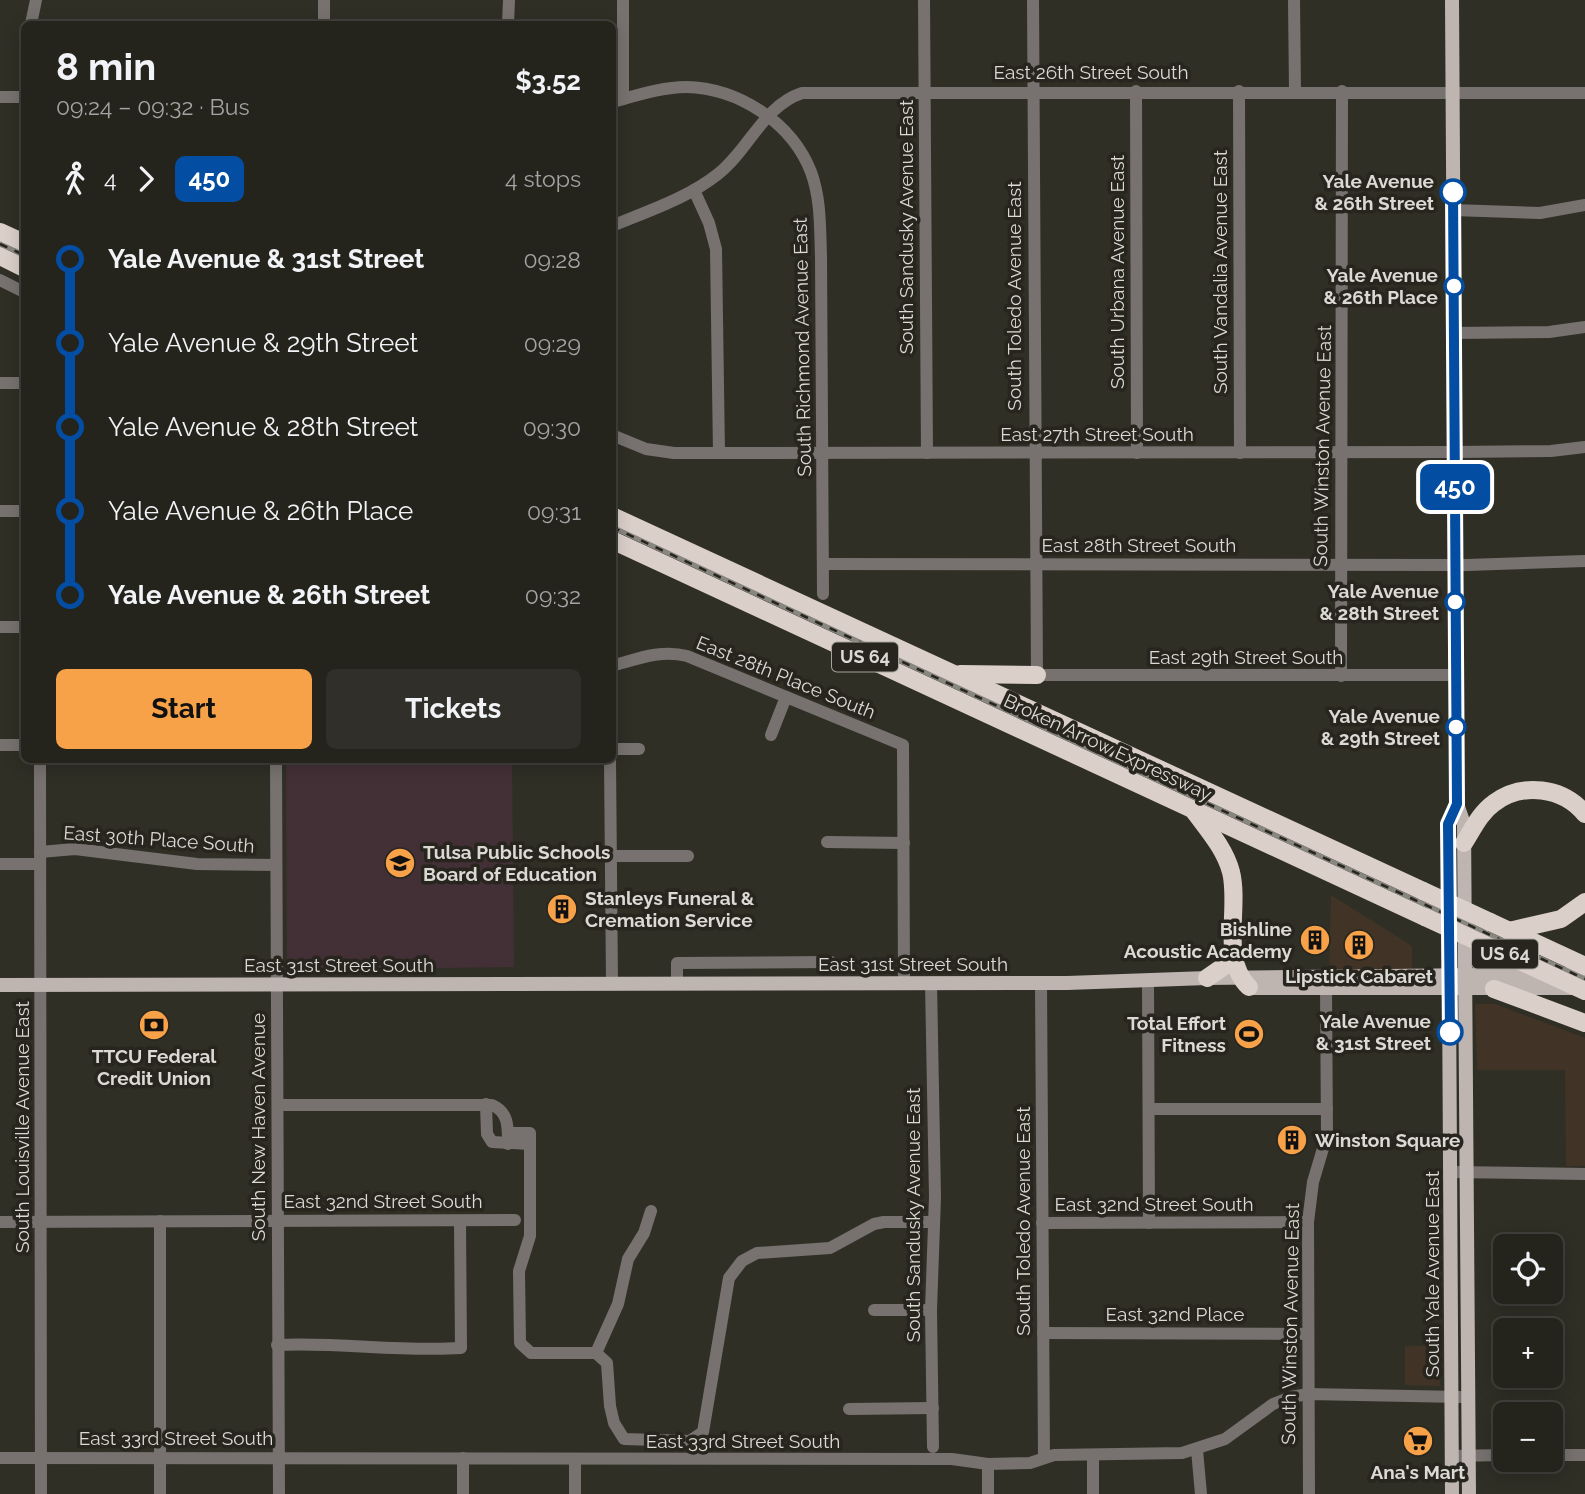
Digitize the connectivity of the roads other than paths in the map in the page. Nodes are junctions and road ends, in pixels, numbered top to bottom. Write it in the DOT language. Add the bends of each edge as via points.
graph roads {
  1 [pos="36,0"];
  2 [pos="324,0"];
  3 [pos="509,0"];
  4 [pos="623,0"];
  5 [pos="924,0"];
  6 [pos="1032,0"];
  7 [pos="1294,0"];
  8 [pos="1452,0"];
  9 [pos="32,21"];
  10 [pos="324,21"];
  11 [pos="508,21"];
  12 [pos="1136,91"];
  13 [pos="1239,91"];
  14 [pos="1295,91"];
  15 [pos="1342,91"];
  16 [pos="925,92"];
  17 [pos="1033,92"];
  18 [pos="1453,93"];
  19 [pos="1585,93"];
  20 [pos="0,97"];
  21 [pos="21,97"];
  22 [pos="618,100"];
  23 [pos="768,116"];
  24 [pos="694,190"];
  25 [pos="1585,205"];
  26 [pos="1453,210"];
  27 [pos="616,224"];
  28 [pos="0,232"];
  29 [pos="21,242"];
  30 [pos="0,256"];
  31 [pos="21,266"];
  32 [pos="0,280"];
  33 [pos="21,290"];
  34 [pos="1585,327"];
  35 [pos="1454,333"];
  36 [pos="0,383"];
  37 [pos="21,383"];
  38 [pos="616,437"];
  39 [pos="1585,447"];
  40 [pos="1342,452"];
  41 [pos="1455,452"];
  42 [pos="719,453"];
  43 [pos="822,453"];
  44 [pos="927,453"];
  45 [pos="1035,453"];
  46 [pos="1137,453"];
  47 [pos="1240,453"];
  48 [pos="0,511"];
  49 [pos="21,511"];
  50 [pos="616,517"];
  51 [pos="616,541"];
  52 [pos="1585,561"];
  53 [pos="823,564"];
  54 [pos="1037,564"];
  55 [pos="1340,564"];
  56 [pos="1455,564"];
  57 [pos="823,594"];
  58 [pos="0,627"];
  59 [pos="21,627"];
  60 [pos="616,665"];
  61 [pos="956,674"];
  62 [pos="1037,675"];
  63 [pos="1456,675"];
  64 [pos="1341,676"];
  65 [pos="786,697"];
  66 [pos="771,736"];
  67 [pos="0,745"];
  68 [pos="21,745"];
  69 [pos="616,749"];
  70 [pos="639,749"];
  71 [pos="40,763"];
  72 [pos="276,763"];
  73 [pos="610,763"];
  74 [pos="1457,804"];
  75 [pos="1194,810"];
  76 [pos="1585,814"];
  77 [pos="827,842"];
  78 [pos="904,843"];
  79 [pos="1464,843"];
  80 [pos="611,856"];
  81 [pos="688,856"];
  82 [pos="40,858"];
  83 [pos="0,864"];
  84 [pos="276,865"];
  85 [pos="1585,902"];
  86 [pos="1509,931"];
  87 [pos="1234,952"];
  88 [pos="831,962"];
  89 [pos="1585,966"];
  90 [pos="1585,974"];
  91 [pos="1208,978"];
  92 [pos="1457,982"];
  93 [pos="904,983"];
  94 [pos="931,983"];
  95 [pos="1148,983"];
  96 [pos="1244,983"];
  97 [pos="277,984"];
  98 [pos="612,984"];
  99 [pos="677,984"];
  100 [pos="1041,984"];
  101 [pos="0,985"];
  102 [pos="41,985"];
  103 [pos="1326,988"];
  104 [pos="1494,989"];
  105 [pos="1585,989"];
  106 [pos="1585,1023"];
  107 [pos="486,1104"];
  108 [pos="278,1105"];
  109 [pos="1327,1109"];
  110 [pos="1150,1110"];
  111 [pos="508,1139"];
  112 [pos="1458,1174"];
  113 [pos="1585,1174"];
  114 [pos="651,1211"];
  115 [pos="278,1220"];
  116 [pos="515,1220"];
  117 [pos="160,1221"];
  118 [pos="460,1221"];
  119 [pos="0,1222"];
  120 [pos="42,1222"];
  121 [pos="934,1222"];
  122 [pos="1308,1222"];
  123 [pos="1042,1223"];
  124 [pos="1149,1223"];
  125 [pos="874,1310"];
  126 [pos="931,1310"];
  127 [pos="1043,1333"];
  128 [pos="1307,1334"];
  129 [pos="277,1345"];
  130 [pos="596,1353"];
  131 [pos="1308,1394"];
  132 [pos="1451,1397"];
  133 [pos="1469,1397"];
  134 [pos="933,1408"];
  135 [pos="849,1409"];
  136 [pos="933,1447"];
  137 [pos="1197,1450"];
  138 [pos="1093,1455"];
  139 [pos="1493,1455"];
  140 [pos="1563,1455"];
  141 [pos="1585,1455"];
  142 [pos="1451,1456"];
  143 [pos="1469,1456"];
  144 [pos="160,1457"];
  145 [pos="279,1457"];
  146 [pos="0,1458"];
  147 [pos="41,1458"];
  148 [pos="463,1458"];
  149 [pos="1044,1458"];
  150 [pos="575,1461"];
  151 [pos="988,1464"];
  152 [pos="41,1494"];
  153 [pos="160,1494"];
  154 [pos="279,1494"];
  155 [pos="463,1494"];
  156 [pos="575,1494"];
  157 [pos="988,1494"];
  158 [pos="1093,1494"];
  159 [pos="1201,1494"];
  160 [pos="1309,1494"];
  161 [pos="1452,1494"];
  162 [pos="1469,1494"];
  1 -- 9 [label="street"];
  2 -- 10 [label="street"];
  3 -- 11 [label="street"];
  4 -- 22 [label="street"];
  5 -- 16 [label="street, South Sandusky Avenue East"];
  6 -- 17 [label="street, South Toledo Avenue East"];
  7 -- 14 [label="street"];
  8 -- 18 [label="main road, South Yale Avenue East"];
  12 -- 13 [label="street, East 26th Street South"];
  12 -- 17 [label="street, East 26th Street South"];
  12 -- 46 [label="street, South Urbana Avenue East"];
  13 -- 14 [label="street, East 26th Street South"];
  13 -- 47 [label="street, South Vandalia Avenue East"];
  14 -- 15 [label="street, East 26th Street South"];
  15 -- 18 [label="street, East 26th Street South"];
  15 -- 40 [label="street, South Winston Avenue East"];
  16 -- 17 [label="street, East 26th Street South"];
  16 -- 23 [label="street, East 26th Street South" via="802,93 777,105"];
  16 -- 44 [label="street, South Sandusky Avenue East"];
  17 -- 45 [label="street, South Toledo Avenue East"];
  18 -- 19 [label="street, East 26th Street South"];
  18 -- 26 [label="main road, South Yale Avenue East"];
  20 -- 21 [label="street"];
  22 -- 23 [label="street" via="685,87 733,96"];
  23 -- 24 [label="street, East 26th Street South" via="726,168"];
  23 -- 43 [label="street, South Richmond Avenue East" via="801,152 818,200"];
  24 -- 27 [label="street, East 26th Street South"];
  24 -- 42 [label="street" via="716,249"];
  25 -- 26 [label="street" via="1539,213"];
  26 -- 35 [label="main road, South Yale Avenue East"];
  28 -- 29 [label="highway"];
  30 -- 31 [label="highway"];
  32 -- 33 [label="street"];
  34 -- 35 [label="street"];
  35 -- 41 [label="main road, South Yale Avenue East"];
  36 -- 37 [label="street"];
  38 -- 42 [label="street, East 27th Street South" via="646,449"];
  39 -- 41 [label="street, East 27th Street South"];
  40 -- 41 [label="street, East 27th Street South"];
  40 -- 47 [label="street, East 27th Street South"];
  40 -- 55 [label="street, South Winston Avenue East"];
  41 -- 56 [label="main road, South Yale Avenue East"];
  42 -- 43 [label="street, East 27th Street South"];
  43 -- 44 [label="street, East 27th Street South"];
  43 -- 53 [label="street, South Richmond Avenue East"];
  44 -- 45 [label="street, East 27th Street South"];
  45 -- 46 [label="street, East 27th Street South"];
  45 -- 54 [label="street, South Toledo Avenue East"];
  46 -- 47 [label="street, East 27th Street South"];
  48 -- 49 [label="street"];
  50 -- 61 [label="highway, Broken Arrow Expressway / US 64"];
  51 -- 75 [label="highway, Broken Arrow Expressway / US 64"];
  52 -- 56 [label="street, East 28th Street South"];
  53 -- 54 [label="street, East 28th Street South"];
  53 -- 57 [label="street, South Richmond Avenue East"];
  54 -- 55 [label="street, East 28th Street South"];
  54 -- 62 [label="street, South Toledo Avenue East"];
  55 -- 56 [label="street, East 28th Street South"];
  55 -- 64 [label="street, South Winston Avenue East"];
  56 -- 63 [label="main road, South Yale Avenue East"];
  58 -- 59 [label="street"];
  60 -- 65 [label="street, East 28th Place South" via="674,653"];
  61 -- 62 [label="highway"];
  61 -- 86 [label="highway, Broken Arrow Expressway / US 64, bridge"];
  62 -- 64 [label="street, East 29th Street South"];
  63 -- 64 [label="street, East 29th Street South"];
  63 -- 74 [label="main road, South Yale Avenue East"];
  65 -- 66 [label="street"];
  65 -- 78 [label="street, East 28th Place South" via="903,745"];
  67 -- 68 [label="street"];
  69 -- 70 [label="street"];
  71 -- 82 [label="street, South Louisville Avenue East"];
  72 -- 84 [label="street, South New Haven Avenue"];
  73 -- 80 [label="street"];
  74 -- 79 [label="main road, South Yale Avenue East"];
  74 -- 92 [label="main road, South Yale Avenue East" via="1448,824"];
  75 -- 87 [label="highway" via="1224,853 1231,872"];
  75 -- 105 [label="highway, Broken Arrow Expressway / US 64, bridge"];
  76 -- 79 [label="highway" via="1556,793 1516,792 1486,810"];
  77 -- 78 [label="street"];
  78 -- 93 [label="street"];
  79 -- 92 [label="main road, South Yale Avenue East"];
  80 -- 81 [label="street"];
  80 -- 98 [label="street"];
  82 -- 83 [label="street, East 30th Place South"];
  82 -- 84 [label="street, East 30th Place South" via="75,849 197,864"];
  82 -- 102 [label="street, South Louisville Avenue East"];
  84 -- 97 [label="street, South New Haven Avenue"];
  85 -- 86 [label="highway" via="1561,919"];
  86 -- 89 [label="highway, Broken Arrow Expressway / US 64"];
  87 -- 91 [label="highway" via="1228,963"];
  87 -- 96 [label="highway"];
  88 -- 99 [label="street, East 31st Street South" via="677,963"];
  90 -- 92 [label="main road, East 31st Street South"];
  91 -- 95 [label="main road, East 31st Street South"];
  91 -- 96 [label="main road, East 31st Street South"];
  92 -- 96 [label="main road, East 31st Street South"];
  92 -- 103 [label="main road, East 31st Street South"];
  92 -- 104 [label="main road, East 31st Street South"];
  92 -- 112 [label="main road, South Yale Avenue East"];
  93 -- 94 [label="main road, East 31st Street South"];
  93 -- 99 [label="main road, East 31st Street South"];
  94 -- 100 [label="main road, East 31st Street South"];
  94 -- 121 [label="street, South Sandusky Avenue East"];
  95 -- 96 [label="main road, East 31st Street South"];
  95 -- 100 [label="main road, East 31st Street South"];
  95 -- 110 [label="street"];
  96 -- 103 [label="main road, East 31st Street South"];
  97 -- 98 [label="main road, East 31st Street South"];
  97 -- 102 [label="main road, East 31st Street South"];
  97 -- 108 [label="street, South New Haven Avenue"];
  98 -- 99 [label="main road, East 31st Street South"];
  100 -- 123 [label="street, South Toledo Avenue East"];
  101 -- 102 [label="main road, East 31st Street South"];
  102 -- 120 [label="street, South Louisville Avenue East"];
  103 -- 109 [label="street, South Winston Avenue East"];
  104 -- 105 [label="main road, East 31st Street South"];
  104 -- 106 [label="highway"];
  107 -- 108 [label="street"];
  107 -- 111 [label="street" via="502,1111"];
  107 -- 111 [label="street" via="489,1139 497,1144"];
  108 -- 115 [label="street, South New Haven Avenue"];
  109 -- 110 [label="street"];
  109 -- 122 [label="street, South Winston Avenue East" via="1325,1143 1313,1182"];
  110 -- 124 [label="street"];
  111 -- 130 [label="street" via="530,1138 530,1236 519,1271 520,1343 531,1353"];
  112 -- 113 [label="street"];
  112 -- 132 [label="main road, South Yale Avenue East"];
  112 -- 133 [label="main road, South Yale Avenue East"];
  114 -- 130 [label="street" via="628,1259 618,1304"];
  115 -- 117 [label="street, East 32nd Street South"];
  115 -- 118 [label="street, East 32nd Street South"];
  115 -- 129 [label="street, South New Haven Avenue"];
  116 -- 118 [label="street, East 32nd Street South"];
  117 -- 120 [label="street, East 32nd Street South"];
  117 -- 144 [label="street"];
  118 -- 129 [label="street" via="461,1348"];
  119 -- 120 [label="street, East 32nd Street South"];
  120 -- 147 [label="street, South Louisville Avenue East"];
  121 -- 126 [label="street, South Sandusky Avenue East"];
  121 -- 130 [label="street" via="874,1224 831,1248 771,1250 742,1261 729,1278 703,1432 690,1441 624,1439 610,1406 607,1363"];
  122 -- 124 [label="street, East 32nd Street South"];
  122 -- 128 [label="street, South Winston Avenue East"];
  123 -- 124 [label="street, East 32nd Street South"];
  123 -- 127 [label="street, South Toledo Avenue East"];
  125 -- 126 [label="street"];
  126 -- 134 [label="street, South Sandusky Avenue East"];
  127 -- 128 [label="street, East 32nd Place"];
  127 -- 149 [label="street, South Toledo Avenue East"];
  128 -- 131 [label="street, South Winston Avenue East"];
  129 -- 145 [label="street, South New Haven Avenue"];
  131 -- 132 [label="street, East 33rd Street South"];
  131 -- 137 [label="street, East 33rd Street South" via="1273,1404 1241,1430"];
  131 -- 160 [label="street, South Winston Avenue East"];
  132 -- 133 [label="street, East 33rd Street South"];
  132 -- 142 [label="main road, South Yale Avenue East"];
  133 -- 143 [label="main road, South Yale Avenue East"];
  134 -- 135 [label="street"];
  134 -- 136 [label="street, South Sandusky Avenue East"];
  137 -- 138 [label="street, East 33rd Street South" via="1168,1455"];
  137 -- 159 [label="street"];
  138 -- 149 [label="street, East 33rd Street South"];
  138 -- 158 [label="street"];
  139 -- 143 [label="street"];
  140 -- 141 [label="street"];
  142 -- 143 [label="street"];
  142 -- 161 [label="main road, South Yale Avenue East"];
  143 -- 162 [label="main road, South Yale Avenue East"];
  144 -- 145 [label="street, East 33rd Street South"];
  144 -- 147 [label="street, East 33rd Street South"];
  144 -- 153 [label="street"];
  145 -- 148 [label="street, East 33rd Street South"];
  145 -- 154 [label="street, South New Haven Avenue"];
  146 -- 147 [label="street, East 33rd Street South"];
  147 -- 152 [label="street, South Louisville Avenue East"];
  148 -- 150 [label="street, East 33rd Street South"];
  148 -- 155 [label="street"];
  149 -- 151 [label="street, East 33rd Street South"];
  150 -- 151 [label="street, East 33rd Street South" via="952,1459"];
  150 -- 156 [label="street"];
  151 -- 157 [label="street"];
}
